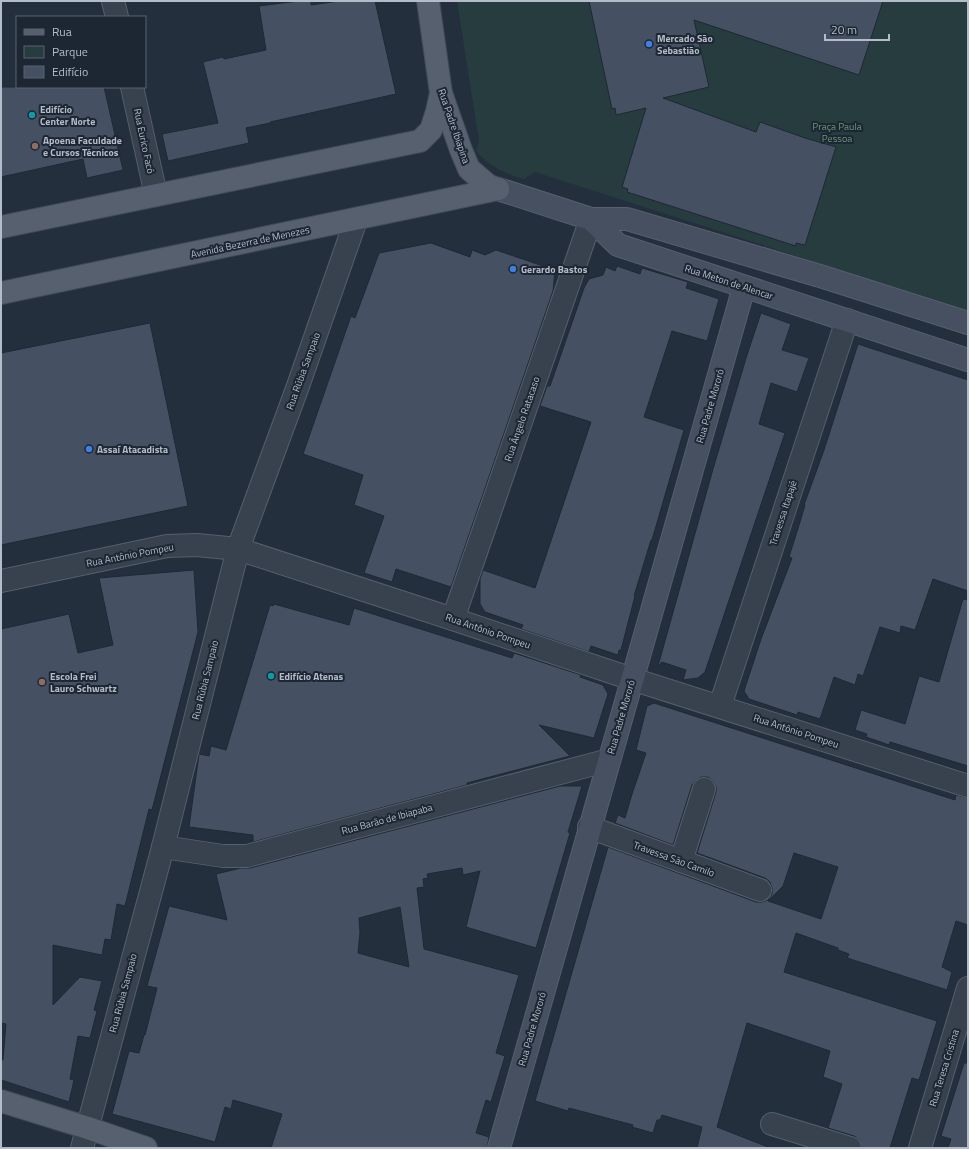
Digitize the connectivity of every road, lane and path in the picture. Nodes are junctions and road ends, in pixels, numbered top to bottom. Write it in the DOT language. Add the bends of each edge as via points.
graph roads {
  1 [pos="113,1"];
  2 [pos="428,1"];
  3 [pos="117,16"];
  4 [pos="132,88"];
  5 [pos="441,93"];
  6 [pos="498,189"];
  7 [pos="156,195"];
  8 [pos="590,219"];
  9 [pos="356,220"];
  10 [pos="1,227"];
  11 [pos="744,287"];
  12 [pos="1,293"];
  13 [pos="847,320"];
  14 [pos="968,323"];
  15 [pos="968,360"];
  16 [pos="238,549"];
  17 [pos="1,581"];
  18 [pos="452,619"];
  19 [pos="632,679"];
  20 [pos="720,706"];
  21 [pos="610,760"];
  22 [pos="968,786"];
  23 [pos="704,789"];
  24 [pos="589,827"];
  25 [pos="163,847"];
  26 [pos="681,861"];
  27 [pos="760,890"];
  28 [pos="968,988"];
  29 [pos="1,1101"];
  30 [pos="772,1124"];
  31 [pos="85,1138"];
  32 [pos="146,1148"];
  33 [pos="499,1148"];
  34 [pos="850,1148"];
  35 [pos="920,1148"];
  1 -- 3 [label="street"];
  2 -- 5 [label="main road, Rua Padre Ibiapina"];
  4 -- 7 [label="street, Rua Eurico Facó"];
  5 -- 6 [label="main road, Rua Padre Ibiapina" via="469,169 489,186"];
  5 -- 7 [label="main road" via="431,130 420,141"];
  6 -- 8 [label="street, Rua Meton de Alencar"];
  6 -- 9 [label="main road, Avenida Bezerra de Menezes"];
  7 -- 10 [label="main road"];
  8 -- 11 [label="street, Rua Meton de Alencar" via="618,245"];
  8 -- 14 [label="street" via="627,219"];
  8 -- 18 [label="street, Rua Ângelo Ratacaso"];
  9 -- 12 [label="main road, Avenida Bezerra de Menezes"];
  9 -- 16 [label="street, Rua Rúbia Sampaio"];
  11 -- 13 [label="street, Rua Meton de Alencar"];
  11 -- 19 [label="street, Rua Padre Mororó"];
  13 -- 15 [label="street, Rua Meton de Alencar"];
  13 -- 20 [label="street, Travessa Itapajé"];
  16 -- 17 [label="street, Rua Antônio Pompeu" via="197,545 167,546"];
  16 -- 18 [label="street, Rua Antônio Pompeu"];
  16 -- 25 [label="street, Rua Rúbia Sampaio"];
  18 -- 19 [label="street, Rua Antônio Pompeu"];
  19 -- 20 [label="street, Rua Antônio Pompeu"];
  19 -- 21 [label="street, Rua Padre Mororó"];
  20 -- 22 [label="street, Rua Antônio Pompeu"];
  21 -- 24 [label="street, Rua Padre Mororó"];
  21 -- 25 [label="street, Rua Barão de Ibiapaba" via="247,856 223,856"];
  23 -- 26 [label="street"];
  24 -- 26 [label="street, Travessa São Camilo"];
  24 -- 33 [label="street, Rua Padre Mororó"];
  25 -- 31 [label="street, Rua Rúbia Sampaio"];
  26 -- 27 [label="street, Travessa São Camilo"];
  28 -- 35 [label="street, Rua Teresa Cristina"];
  29 -- 31 [label="main road"];
  30 -- 34 [label="street"];
  31 -- 32 [label="main road"];
}
